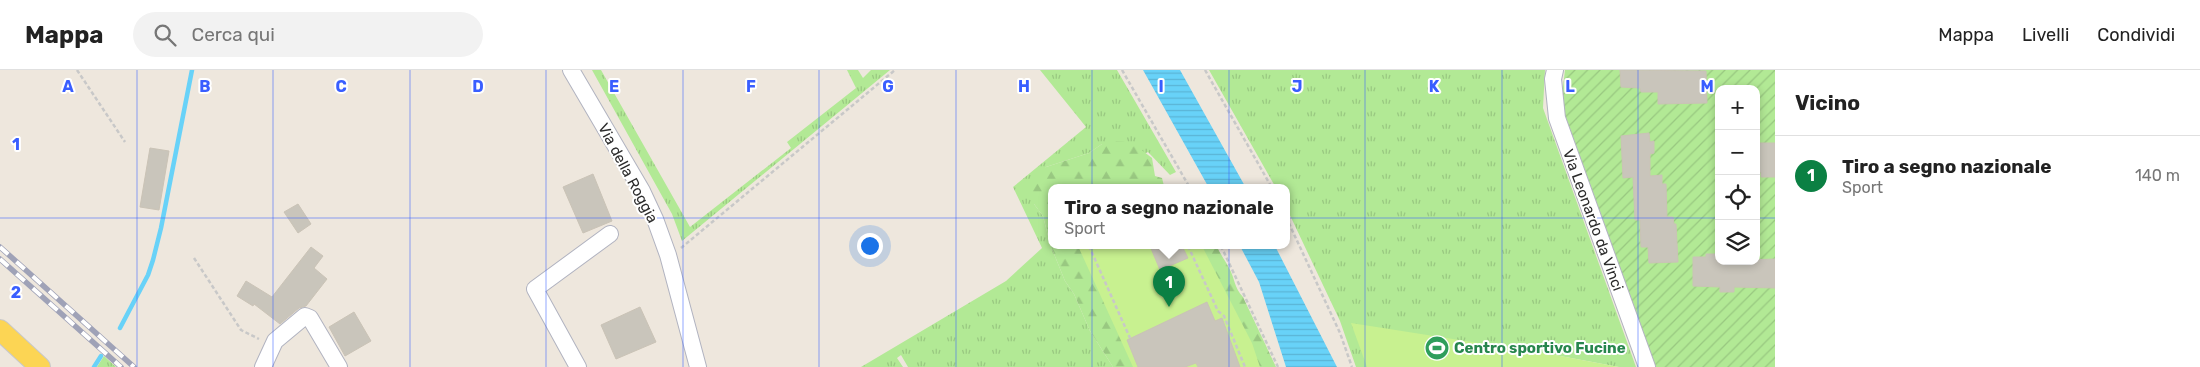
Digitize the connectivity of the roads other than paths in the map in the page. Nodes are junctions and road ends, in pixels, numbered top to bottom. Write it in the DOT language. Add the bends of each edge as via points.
graph roads {
  1 [pos="571,70"];
  2 [pos="1555,70"];
  3 [pos="610,234"];
  4 [pos="0,330"];
  5 [pos="0,346"];
  6 [pos="29,367"];
  7 [pos="40,367"];
  8 [pos="263,367"];
  9 [pos="339,367"];
  10 [pos="578,367"];
  11 [pos="698,367"];
  12 [pos="1646,367"];
  1 -- 11 [label="street, Via della Roggia" via="655,219"];
  2 -- 12 [label="street, Via Leonardo da Vinci" via="1557,118"];
  3 -- 10 [label="street" via="535,289"];
  4 -- 7 [label="main road"];
  5 -- 6 [label="main road"];
  8 -- 9 [label="street" via="275,341 305,316 310,318"];
}
